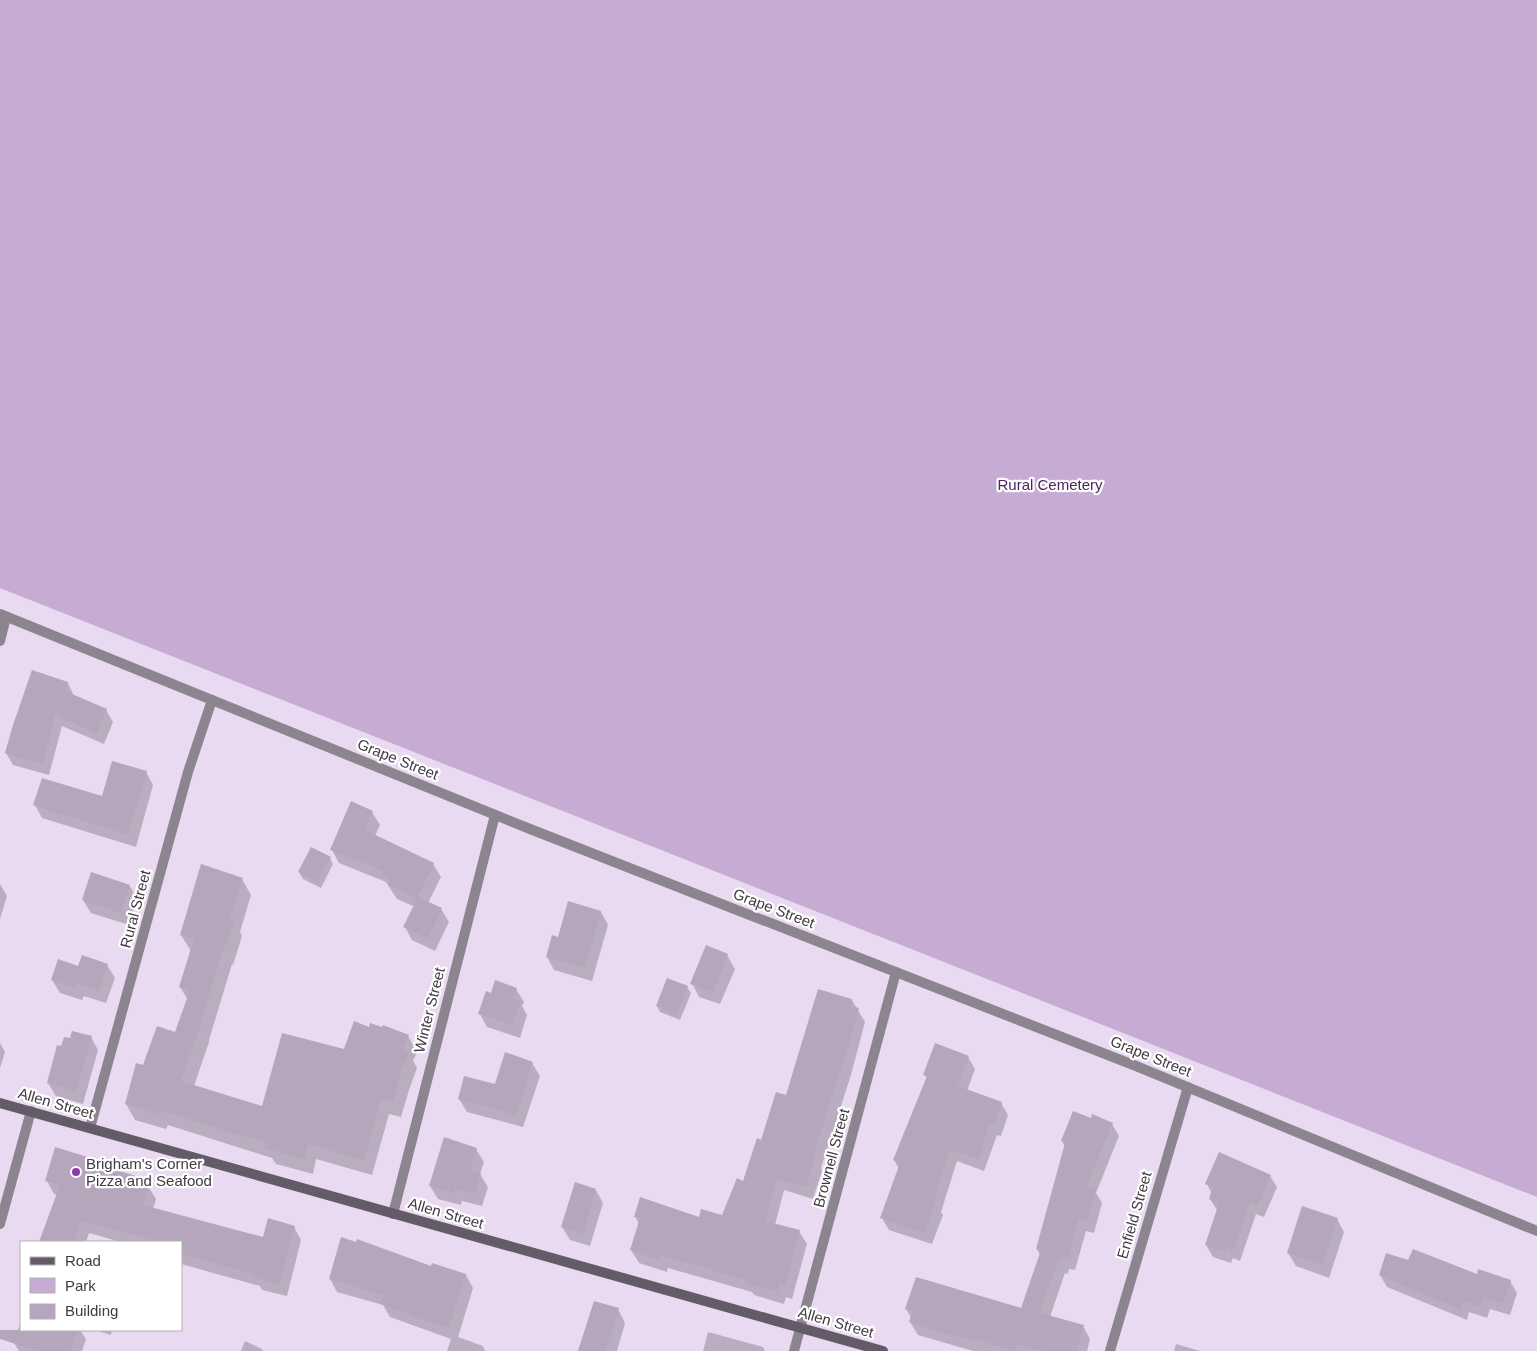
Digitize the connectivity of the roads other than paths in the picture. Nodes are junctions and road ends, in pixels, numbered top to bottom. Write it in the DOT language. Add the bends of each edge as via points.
graph roads {
  1 [pos="3,616"];
  2 [pos="0,641"];
  3 [pos="212,700"];
  4 [pos="495,815"];
  5 [pos="896,972"];
  6 [pos="1188,1087"];
  7 [pos="0,1102"];
  8 [pos="31,1112"];
  9 [pos="90,1128"];
  10 [pos="393,1214"];
  11 [pos="0,1224"];
  12 [pos="1537,1231"];
  13 [pos="801,1327"];
  14 [pos="794,1351"];
  15 [pos="884,1351"];
  16 [pos="1110,1351"];
  1 -- 2 [label="street"];
  1 -- 3 [label="street, Grape Street"];
  3 -- 4 [label="street, Grape Street"];
  3 -- 9 [label="street, Rural Street" via="188,772"];
  4 -- 5 [label="street, Grape Street"];
  4 -- 10 [label="street, Winter Street"];
  5 -- 6 [label="street, Grape Street"];
  5 -- 13 [label="street, Brownell Street"];
  6 -- 12 [label="street, Grape Street"];
  6 -- 16 [label="street, Enfield Street"];
  7 -- 8 [label="street, Allen Street"];
  8 -- 9 [label="street, Allen Street"];
  8 -- 11 [label="street"];
  9 -- 10 [label="street, Allen Street"];
  10 -- 13 [label="street, Allen Street"];
  13 -- 14 [label="street, Brownell Street"];
  13 -- 15 [label="street, Allen Street"];
}
